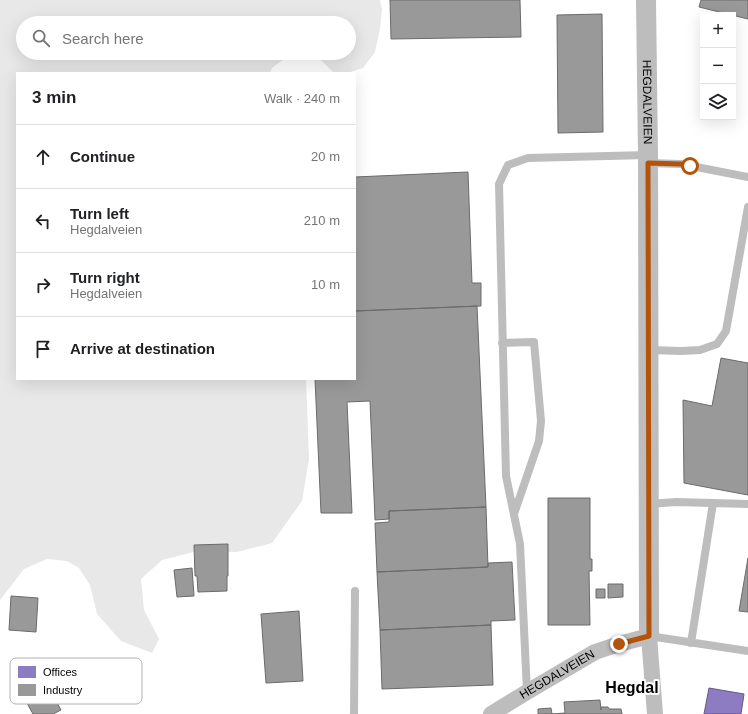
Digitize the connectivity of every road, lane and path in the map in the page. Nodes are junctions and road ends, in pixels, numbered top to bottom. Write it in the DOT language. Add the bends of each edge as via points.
graph roads {
  1 [pos="646,0"];
  2 [pos="648,159"];
  3 [pos="748,177"];
  4 [pos="748,208"];
  5 [pos="502,343"];
  6 [pos="648,350"];
  7 [pos="713,503"];
  8 [pos="649,504"];
  9 [pos="748,504"];
  10 [pos="514,515"];
  11 [pos="355,591"];
  12 [pos="649,636"];
  13 [pos="691,643"];
  14 [pos="748,651"];
  15 [pos="527,692"];
  16 [pos="354,714"];
  17 [pos="491,714"];
  18 [pos="655,714"];
  1 -- 2 [label="street, HEGDALVEIEN"];
  2 -- 3 [label="lane"];
  2 -- 5 [label="lane" via="528,158 508,165 499,184"];
  2 -- 6 [label="street, HEGDALVEIEN"];
  4 -- 6 [label="lane" via="726,331 717,344 700,350"];
  5 -- 10 [label="lane" via="506,476"];
  5 -- 10 [label="lane" via="534,342 542,421 539,441"];
  6 -- 8 [label="street, HEGDALVEIEN"];
  7 -- 8 [label="lane"];
  7 -- 9 [label="lane"];
  7 -- 13 [label="lane"];
  8 -- 12 [label="street, HEGDALVEIEN"];
  10 -- 15 [label="lane" via="520,544"];
  11 -- 16 [label="lane"];
  12 -- 13 [label="lane"];
  12 -- 15 [label="street, HEGDALVEIEN" via="595,652"];
  12 -- 18 [label="street, HEGDALVEIEN"];
  13 -- 14 [label="lane"];
  15 -- 17 [label="street, HEGDALVEIEN"];
}
